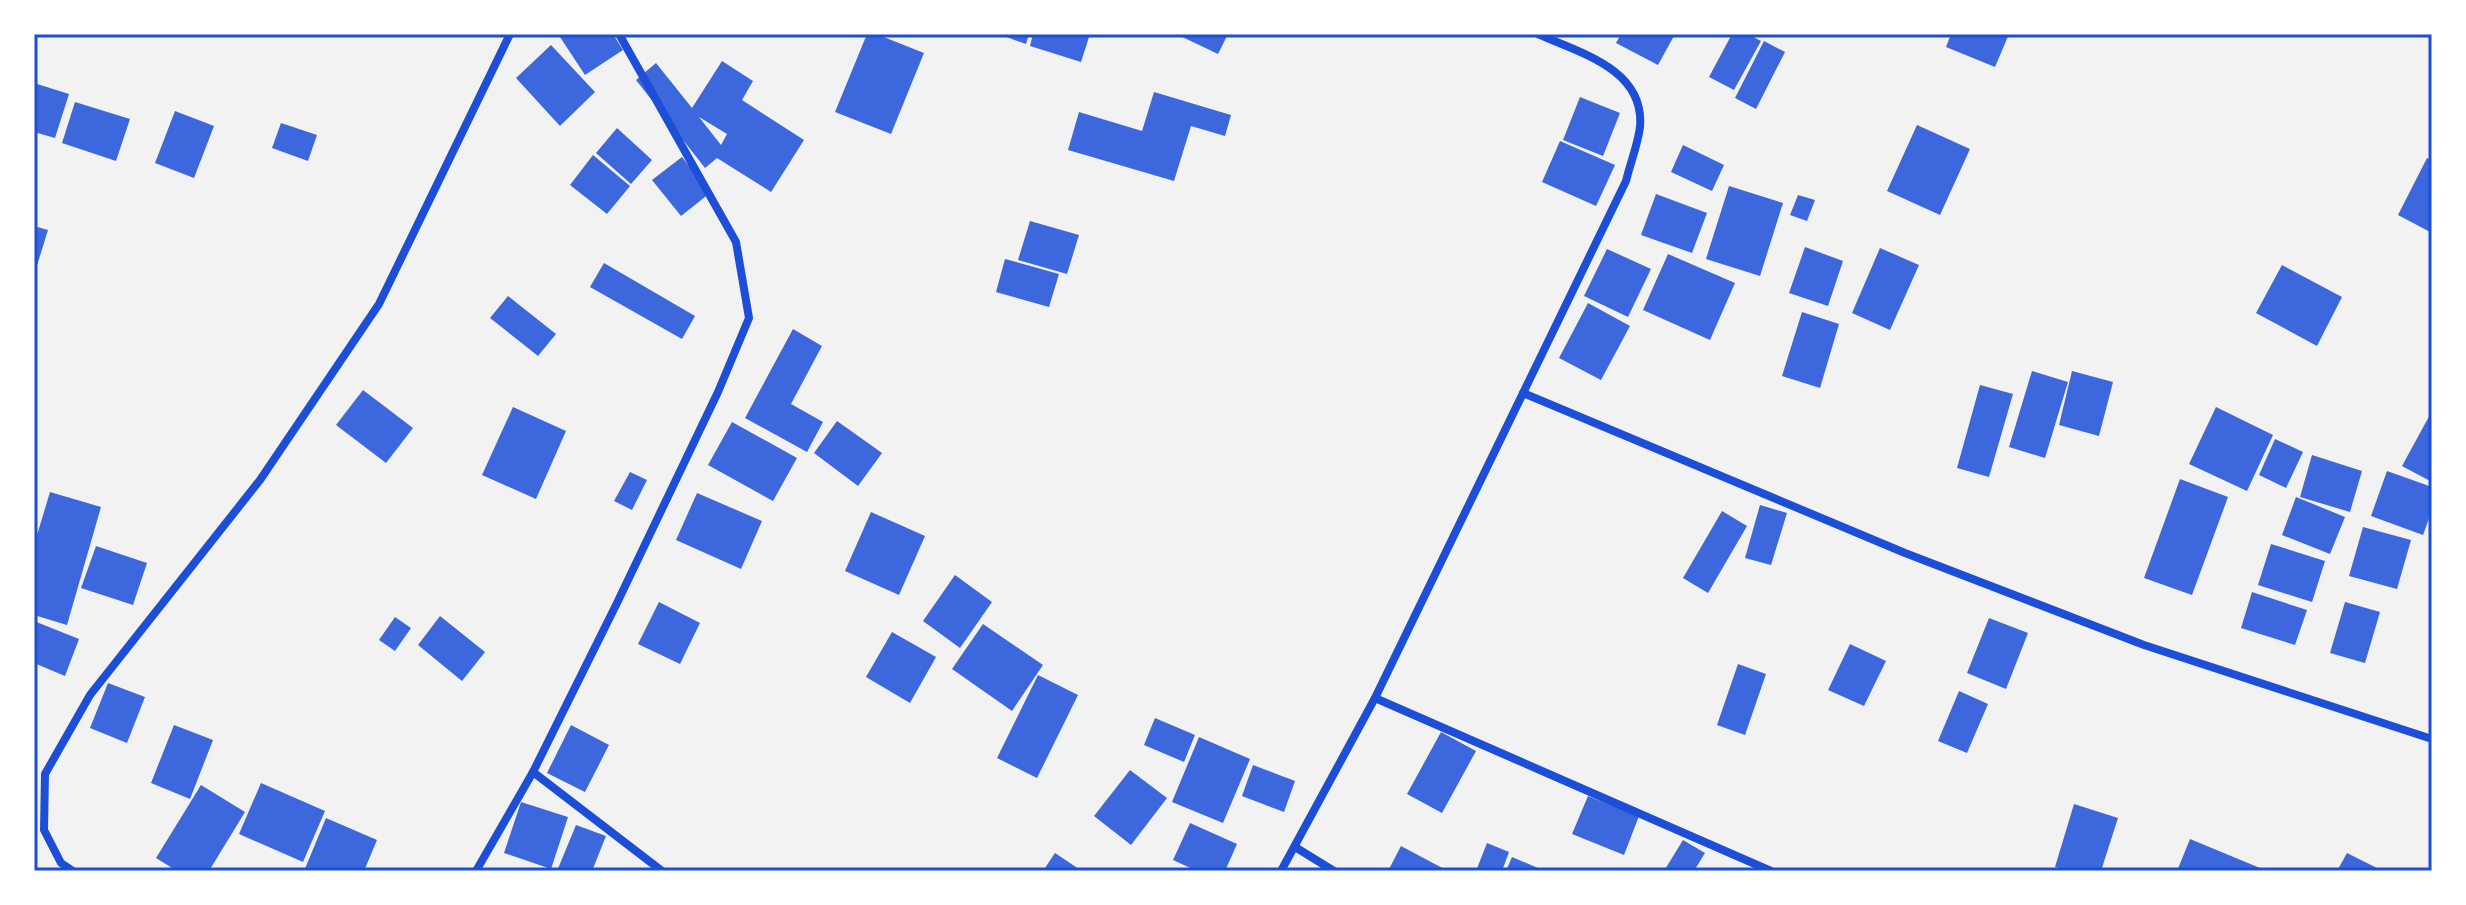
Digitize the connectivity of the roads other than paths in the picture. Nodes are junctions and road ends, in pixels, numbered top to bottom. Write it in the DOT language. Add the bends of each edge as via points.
graph roads {
  1 [pos="510,34"];
  2 [pos="619,34"];
  3 [pos="1538,34"];
  4 [pos="1523,393"];
  5 [pos="1375,698"];
  6 [pos="2432,739"];
  7 [pos="533,772"];
  8 [pos="1295,847"];
  9 [pos="73,871"];
  10 [pos="476,871"];
  11 [pos="662,871"];
  12 [pos="1281,871"];
  13 [pos="1334,871"];
  14 [pos="1771,871"];
  1 -- 9 [label="street" via="379,304 260,480 90,695 45,774 44,830 61,863"];
  2 -- 7 [label="street" via="736,242 749,318"];
  3 -- 4 [label="street" via="1616,70 1637,98 1640,126 1626,181"];
  4 -- 5 [label="street"];
  4 -- 6 [label="street" via="1905,553 2144,645"];
  5 -- 8 [label="street"];
  5 -- 14 [label="street"];
  7 -- 10 [label="street"];
  7 -- 11 [label="street"];
  8 -- 12 [label="street"];
  8 -- 13 [label="street"];
}
